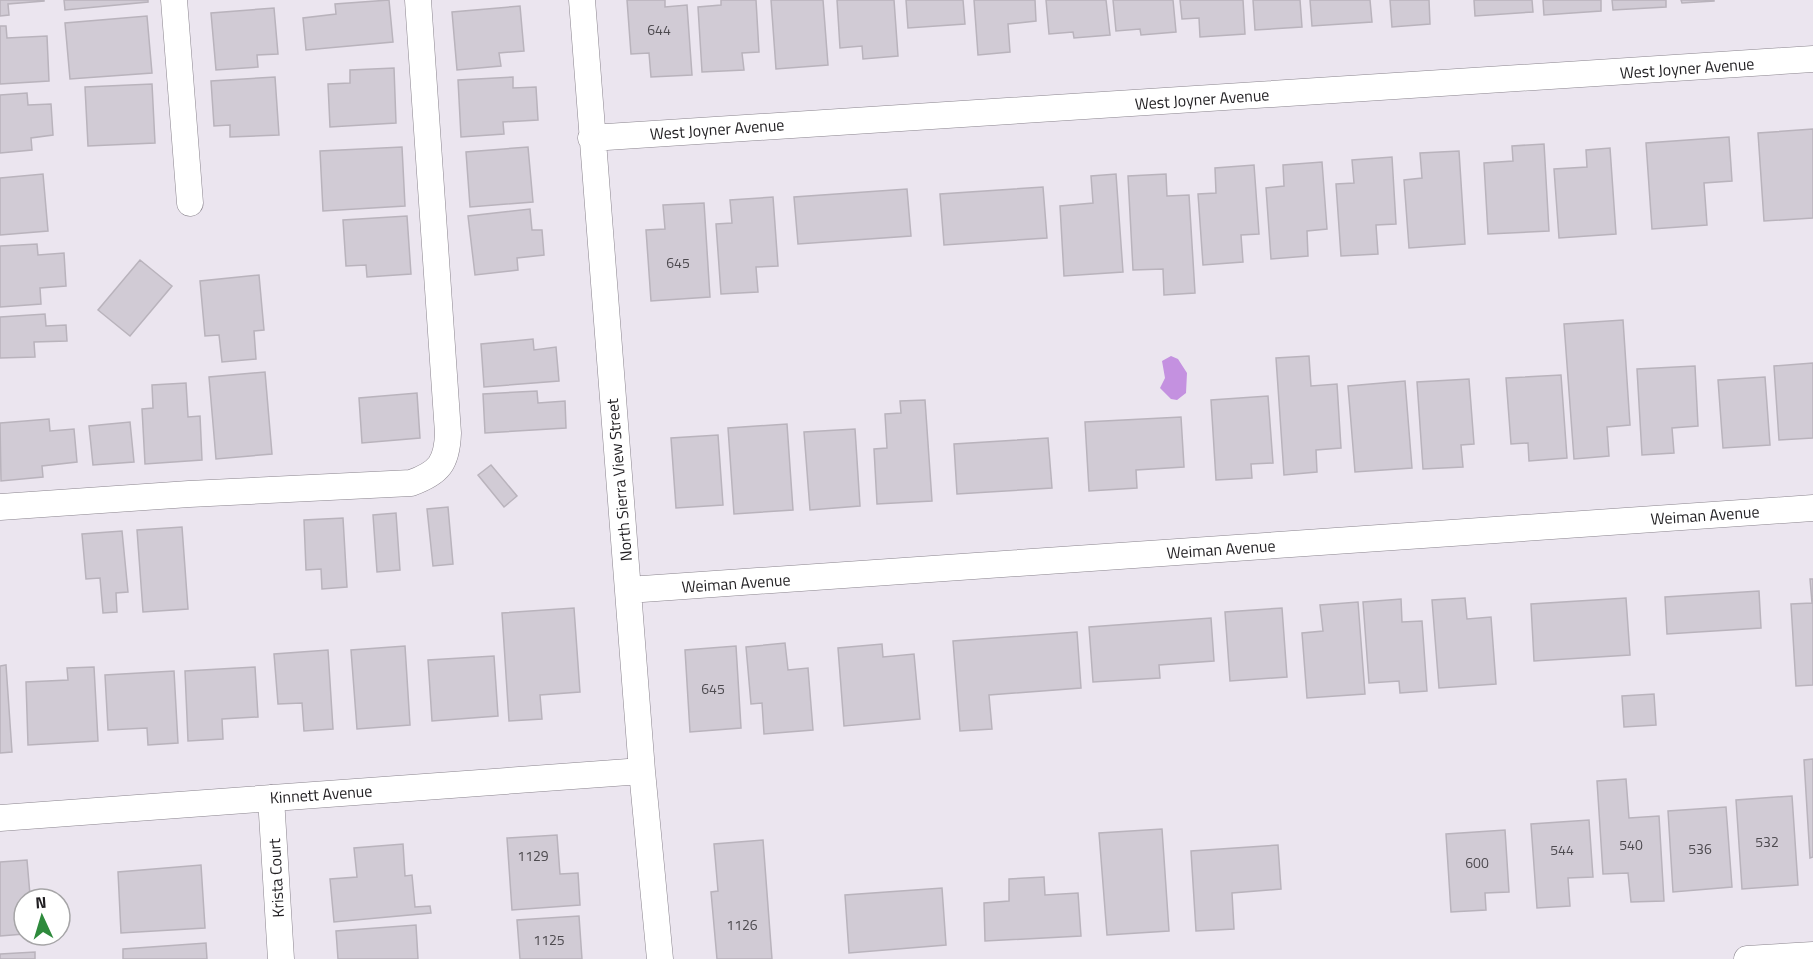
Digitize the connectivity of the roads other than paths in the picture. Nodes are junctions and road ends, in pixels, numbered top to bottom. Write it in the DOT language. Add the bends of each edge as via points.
graph roads {
  1 [pos="174,0"];
  2 [pos="418,0"];
  3 [pos="582,0"];
  4 [pos="1813,59"];
  5 [pos="591,138"];
  6 [pos="190,203"];
  7 [pos="0,507"];
  8 [pos="1813,508"];
  9 [pos="628,590"];
  10 [pos="642,771"];
  11 [pos="271,798"];
  12 [pos="0,818"];
  13 [pos="1813,955"];
  14 [pos="281,959"];
  15 [pos="660,959"];
  16 [pos="1747,959"];
  1 -- 6 [label="street"];
  2 -- 7 [label="street" via="447,456 429,476 411,483"];
  3 -- 5 [label="street, North Sierra View Street"];
  4 -- 5 [label="street, West Joyner Avenue"];
  5 -- 9 [label="street, North Sierra View Street"];
  8 -- 9 [label="street, Weiman Avenue"];
  9 -- 10 [label="street, North Sierra View Street"];
  10 -- 11 [label="street, Kinnett Avenue"];
  10 -- 15 [label="street, North Sierra View Street"];
  11 -- 12 [label="street, Kinnett Avenue"];
  11 -- 14 [label="street, Krista Court"];
  13 -- 16 [label="street"];
}
